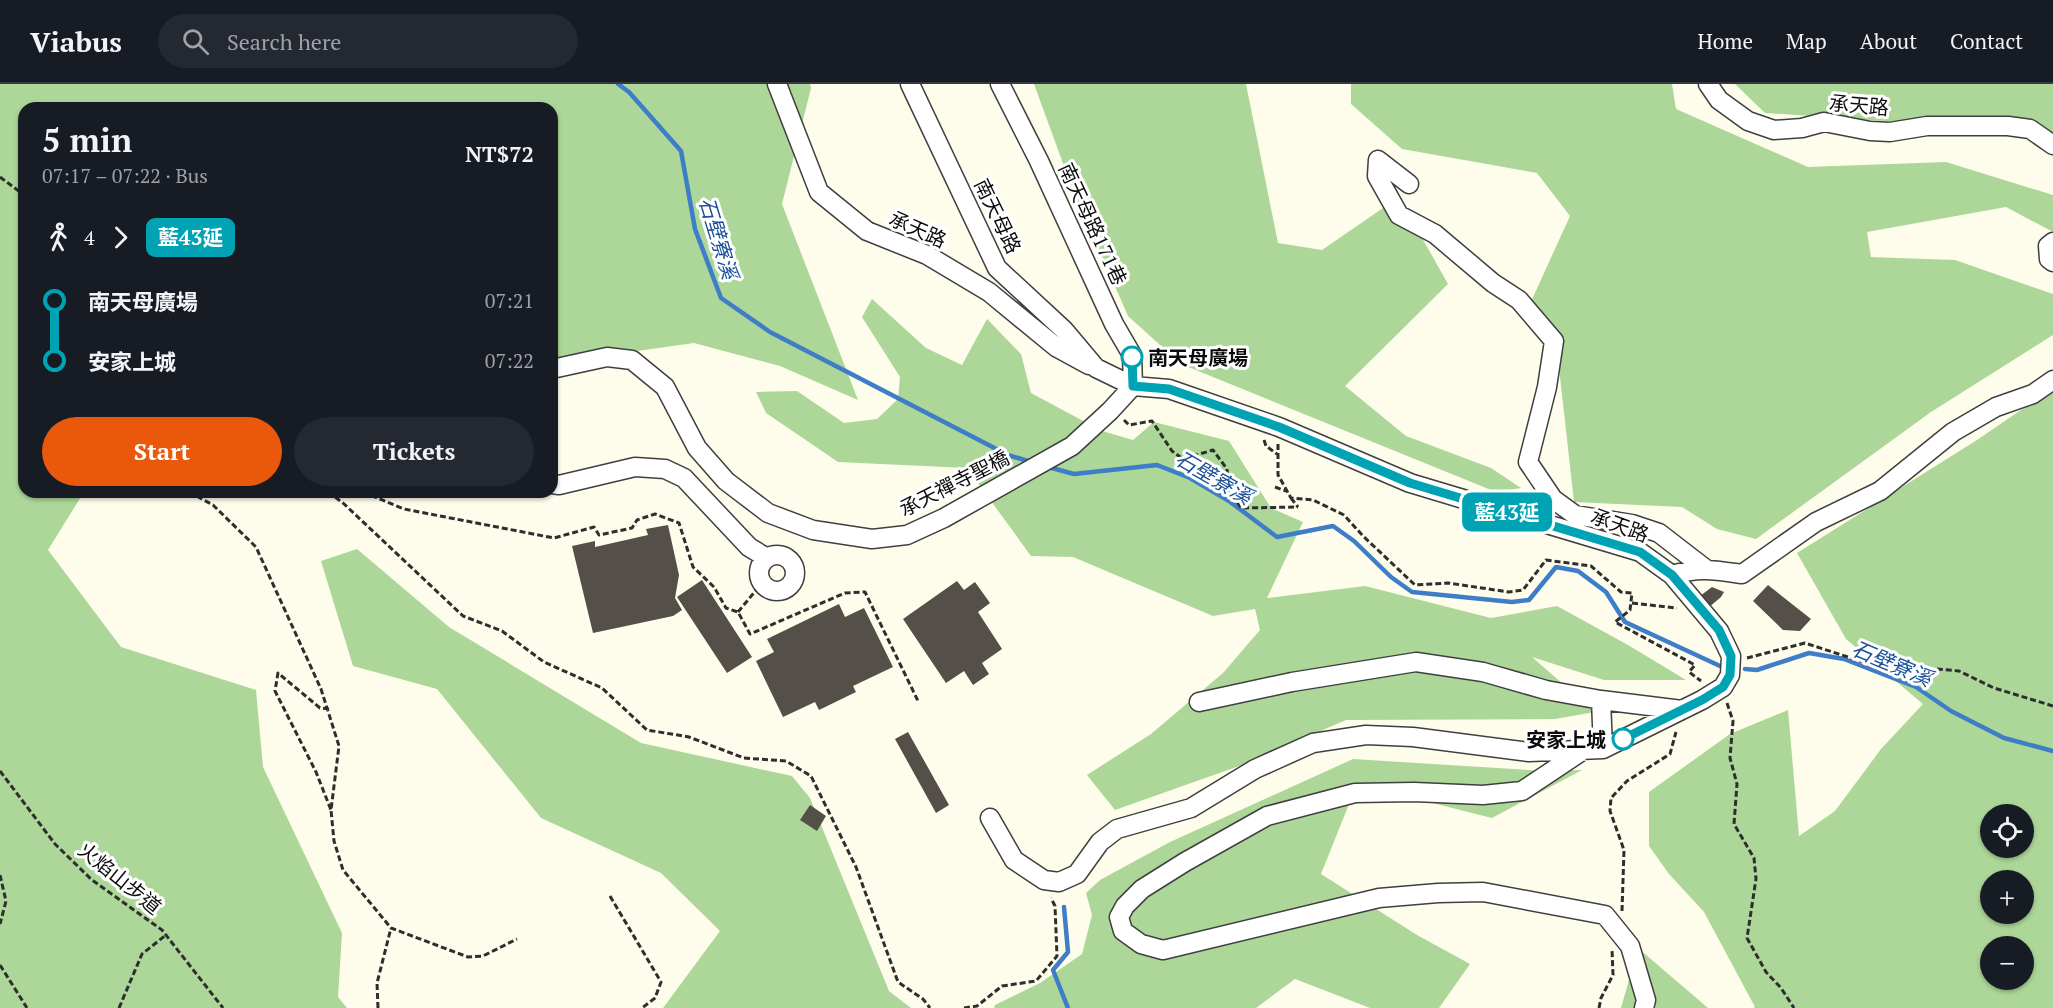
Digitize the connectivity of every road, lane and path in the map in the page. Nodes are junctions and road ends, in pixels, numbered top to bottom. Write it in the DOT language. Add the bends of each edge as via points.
graph roads {
  1 [pos="777,84"];
  2 [pos="910,84"];
  3 [pos="1000,84"];
  4 [pos="1708,84"];
  5 [pos="2053,145"];
  6 [pos="0,177"];
  7 [pos="1409,184"];
  8 [pos="18,190"];
  9 [pos="2053,242"];
  10 [pos="2053,262"];
  11 [pos="558,368"];
  12 [pos="1096,368"];
  13 [pos="2053,380"];
  14 [pos="1133,386"];
  15 [pos="1129,414"];
  16 [pos="1279,427"];
  17 [pos="558,484"];
  18 [pos="1275,487"];
  19 [pos="1286,491"];
  20 [pos="200,498"];
  21 [pos="336,498"];
  22 [pos="377,498"];
  23 [pos="1291,498"];
  24 [pos="767,558"];
  25 [pos="1707,570"];
  26 [pos="1672,575"];
  27 [pos="762,583"];
  28 [pos="1632,603"];
  29 [pos="1698,607"];
  30 [pos="738,612"];
  31 [pos="1731,656"];
  32 [pos="1695,665"];
  33 [pos="1723,687"];
  34 [pos="1601,700"];
  35 [pos="1199,702"];
  36 [pos="919,703"];
  37 [pos="2053,706"];
  38 [pos="329,709"];
  39 [pos="1682,710"];
  40 [pos="1603,749"];
  41 [pos="1582,751"];
  42 [pos="0,771"];
  43 [pos="331,810"];
  44 [pos="990,818"];
  45 [pos="0,875"];
  46 [pos="1044,880"];
  47 [pos="610,896"];
  48 [pos="0,924"];
  49 [pos="391,928"];
  50 [pos="1618,931"];
  51 [pos="166,935"];
  52 [pos="517,939"];
  53 [pos="0,965"];
  54 [pos="27,1008"];
  55 [pos="119,1008"];
  56 [pos="223,1008"];
  57 [pos="378,1008"];
  58 [pos="642,1008"];
  59 [pos="930,1008"];
  60 [pos="964,1008"];
  61 [pos="1599,1008"];
  62 [pos="1644,1008"];
  63 [pos="1794,1008"];
  1 -- 12 [label="street, 承天路" via="819,192 867,231 936,260 989,292 1056,347"];
  2 -- 12 [label="street, 南天母路" via="997,268 1064,330"];
  3 -- 14 [label="street, 南天母路171巷" via="1132,355"];
  4 -- 5 [label="street, 承天路" via="1719,100 1748,121 1774,130 1824,122 1890,132 1927,126 2008,126 2030,129"];
  6 -- 8 [label="path"];
  7 -- 25 [label="street" via="1378,160 1377,176 1399,215 1435,234 1518,300 1554,341 1528,462 1552,499 1575,515 1632,524 1659,533"];
  9 -- 10 [label="street" via="2048,246"];
  11 -- 14 [label="street, 承天禪寺聖橋" via="607,357 632,360 665,387 697,448 726,481 768,513 813,530 872,539 908,535 1072,446"];
  12 -- 14 [label="street, 南天母路"];
  13 -- 25 [label="street" via="2033,394 1996,407 1953,432 1880,491 1816,522 1742,574"];
  14 -- 16 [label="street, 承天路" via="1169,389"];
  15 -- 23 [label="path" via="1122,419 1129,425 1152,422 1172,451 1183,459 1213,450 1227,469 1228,488 1241,508 1298,507"];
  16 -- 19 [label="path" via="1278,475"];
  16 -- 26 [label="street, 承天路" via="1410,483 1640,552"];
  17 -- 24 [label="street" via="635,467 665,469 684,478 749,547"];
  18 -- 19 [label="path"];
  19 -- 23 [label="path"];
  20 -- 38 [label="path" via="213,505 256,547"];
  21 -- 59 [label="path" via="463,616 502,631 544,662 602,688 647,730 689,737 744,758 786,761 811,776 856,867 898,982"];
  22 -- 30 [label="path" via="404,509 554,538 594,527 599,535 632,528 637,520 655,514 679,523 693,567 714,588 726,608"];
  23 -- 28 [label="path" via="1313,500 1344,515 1415,585 1448,583 1509,592 1523,590 1546,560 1591,566 1621,592 1632,593"];
  24 -- 27 [label="street" via="760,567"];
  24 -- 27 [label="street" via="785,557 793,565 795,577 783,591 771,591"];
  25 -- 26 [label="street"];
  26 -- 29 [label="street, 承天路"];
  27 -- 30 [label="path"];
  28 -- 29 [label="path" via="1680,606 1689,614"];
  28 -- 32 [label="path" via="1630,610 1615,622"];
  29 -- 31 [label="street, 承天路" via="1719,630"];
  30 -- 36 [label="path" via="750,634 845,592 865,592"];
  31 -- 33 [label="street" via="1730,675"];
  31 -- 37 [label="path" via="1750,658 1805,643 1884,672 1918,675 1936,669 1959,671"];
  33 -- 39 [label="street"];
  33 -- 63 [label="path" via="1732,721 1730,759 1737,784 1734,824 1754,858 1756,879 1747,938 1766,972"];
  34 -- 35 [label="street" via="1483,672 1416,662"];
  34 -- 39 [label="street"];
  34 -- 40 [label="street"];
  38 -- 43 [label="path" via="339,746"];
  38 -- 43 [label="path" via="320,708 278,672 275,692"];
  39 -- 40 [label="street"];
  39 -- 50 [label="path" via="1670,754 1627,781 1611,798 1610,811 1624,850"];
  40 -- 41 [label="street"];
  41 -- 46 [label="street" via="1529,752 1413,736 1366,735 1313,743 1255,769 1191,808 1117,829 1100,842 1077,874 1059,882"];
  41 -- 50 [label="street" via="1522,791 1483,795 1355,793 1268,816 1142,889 1119,917 1123,931 1141,944 1163,950 1379,898 1483,892 1605,915"];
  42 -- 51 [label="path, 火焰山步道" via="55,844 92,880"];
  43 -- 49 [label="path" via="334,842 343,870"];
  44 -- 46 [label="street" via="1014,860"];
  45 -- 48 [label="path" via="6,901"];
  46 -- 60 [label="path" via="1055,906 1057,956 1036,981 1002,986 977,1006"];
  47 -- 58 [label="path" via="661,982 655,998"];
  49 -- 52 [label="path" via="468,957 483,956"];
  49 -- 57 [label="path" via="377,983"];
  50 -- 61 [label="path" via="1611,952 1613,975"];
  50 -- 62 [label="street" via="1630,946 1646,1000"];
  51 -- 55 [label="path" via="142,954"];
  51 -- 56 [label="path, 火焰山步道"];
  53 -- 54 [label="path"];
}
